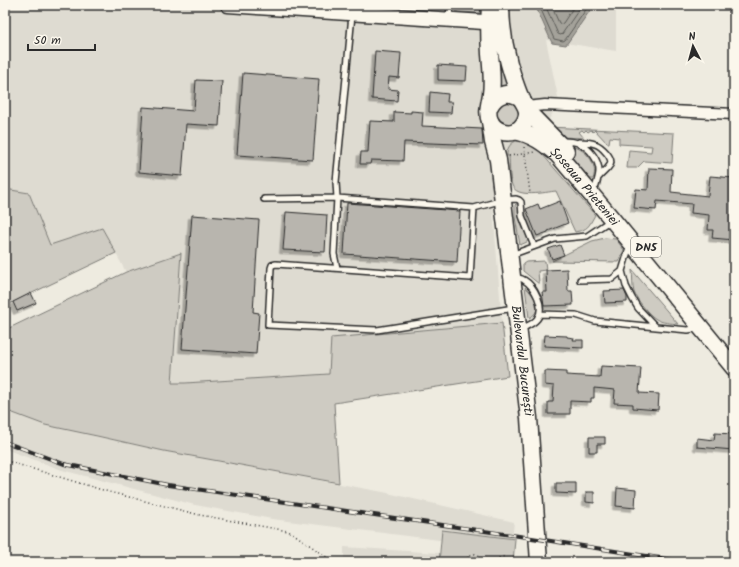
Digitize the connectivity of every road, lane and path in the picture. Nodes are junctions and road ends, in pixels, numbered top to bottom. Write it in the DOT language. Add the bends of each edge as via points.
graph roads {
  1 [pos="228,5"];
  2 [pos="450,5"];
  3 [pos="490,5"];
  4 [pos="501,5"];
  5 [pos="352,14"];
  6 [pos="448,20"];
  7 [pos="495,23"];
  8 [pos="525,106"];
  9 [pos="490,114"];
  10 [pos="734,114"];
  11 [pos="513,132"];
  12 [pos="573,142"];
  13 [pos="524,146"];
  14 [pos="557,148"];
  15 [pos="537,152"];
  16 [pos="524,154"];
  17 [pos="503,158"];
  18 [pos="597,182"];
  19 [pos="530,193"];
  20 [pos="337,198"];
  21 [pos="264,199"];
  22 [pos="503,200"];
  23 [pos="474,208"];
  24 [pos="612,219"];
  25 [pos="631,243"];
  26 [pos="534,246"];
  27 [pos="510,255"];
  28 [pos="337,268"];
  29 [pos="622,271"];
  30 [pos="512,276"];
  31 [pos="580,280"];
  32 [pos="516,308"];
  33 [pos="540,314"];
  34 [pos="656,327"];
  35 [pos="701,328"];
  36 [pos="519,331"];
  37 [pos="734,354"];
  38 [pos="734,368"];
  39 [pos="10,462"];
  40 [pos="328,558"];
  41 [pos="481,559"];
  42 [pos="498,561"];
  43 [pos="312,562"];
  44 [pos="334,562"];
  45 [pos="449,562"];
  46 [pos="458,562"];
  47 [pos="467,562"];
  48 [pos="481,562"];
  49 [pos="507,562"];
  50 [pos="525,562"];
  51 [pos="539,562"];
  1 -- 5 [label="main road"];
  2 -- 6 [label="lane"];
  3 -- 7 [label="main road"];
  4 -- 7 [label="main road"];
  5 -- 6 [label="main road"];
  5 -- 20 [label="lane" via="336,182"];
  6 -- 7 [label="main road"];
  7 -- 8 [label="main road"];
  7 -- 9 [label="main road, Bulevardul București"];
  8 -- 9 [label="main road" via="513,94 504,94 495,98"];
  8 -- 10 [label="street"];
  8 -- 11 [label="main road" via="527,115 524,123"];
  8 -- 14 [label="main road, Șoseaua Prieteniei"];
  9 -- 11 [label="main road" via="495,128 502,132"];
  9 -- 17 [label="main road, Bulevardul București" via="493,142"];
  11 -- 14 [label="main road, Șoseaua Prieteniei" via="524,132 548,147"];
  11 -- 17 [label="main road" via="503,146"];
  12 -- 14 [label="lane"];
  12 -- 18 [label="lane" via="582,144 593,156 599,168"];
  12 -- 18 [label="lane" via="595,144 610,158 609,167"];
  13 -- 16 [label="path"];
  14 -- 18 [label="main road, Șoseaua Prieteniei / DN5"];
  14 -- 24 [label="main road, Șoseaua Prieteniei / DN5"];
  15 -- 16 [label="path"];
  16 -- 17 [label="path"];
  16 -- 19 [label="path"];
  17 -- 22 [label="main road, Bulevardul București"];
  18 -- 37 [label="main road, Șoseaua Prieteniei / DN5"];
  20 -- 21 [label="lane"];
  20 -- 23 [label="lane"];
  20 -- 28 [label="lane" via="334,254"];
  22 -- 23 [label="lane"];
  22 -- 26 [label="lane" via="519,200 522,216"];
  22 -- 27 [label="main road, Bulevardul București"];
  23 -- 28 [label="lane" via="470,278"];
  24 -- 25 [label="main road, Șoseaua Prieteniei / DN5"];
  24 -- 26 [label="lane" via="587,236 555,239"];
  25 -- 29 [label="lane"];
  25 -- 35 [label="main road, Șoseaua Prieteniei / DN5"];
  26 -- 27 [label="lane"];
  27 -- 30 [label="main road, Bulevardul București"];
  28 -- 32 [label="lane" via="272,265 268,325 377,330"];
  29 -- 31 [label="lane" via="612,279"];
  29 -- 34 [label="lane" via="626,286 638,308"];
  30 -- 32 [label="main road, Bulevardul București"];
  30 -- 33 [label="lane" via="524,280 535,290"];
  32 -- 36 [label="main road, Bulevardul București"];
  33 -- 34 [label="lane" via="576,315 595,321"];
  33 -- 36 [label="lane"];
  34 -- 35 [label="lane" via="688,330"];
  35 -- 38 [label="main road, Șoseaua Prieteniei / DN5"];
  36 -- 51 [label="main road, Bulevardul București" via="530,418"];
  39 -- 40 [label="path" via="117,494 200,515 288,531"];
  40 -- 43 [label="path"];
  40 -- 44 [label="path"];
  41 -- 42 [label="path"];
  41 -- 47 [label="path" via="472,554"];
  41 -- 48 [label="path"];
  42 -- 49 [label="path" via="501,557 506,558"];
  45 -- 46 [label="path"];
  49 -- 50 [label="path"];
}
